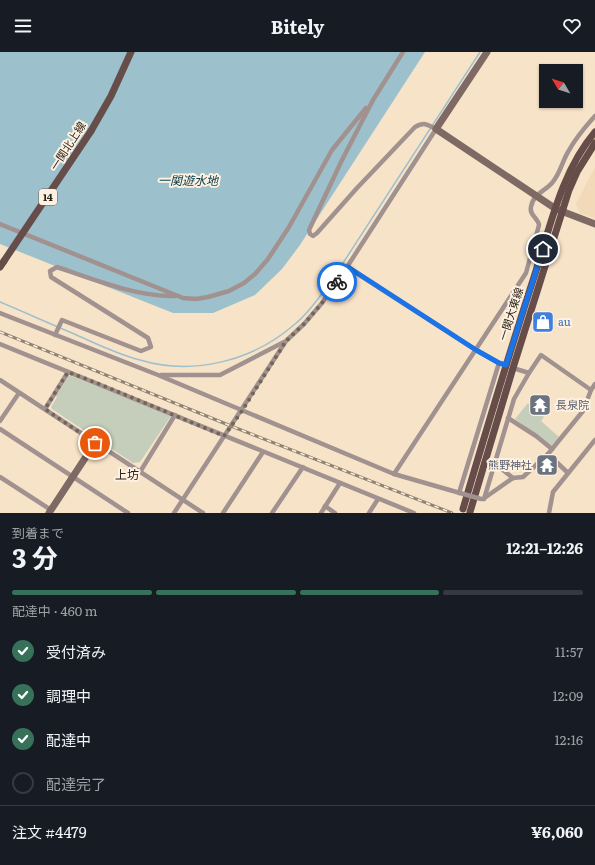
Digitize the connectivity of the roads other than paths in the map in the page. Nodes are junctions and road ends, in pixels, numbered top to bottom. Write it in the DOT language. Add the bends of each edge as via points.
graph roads {
  1 [pos="131,52"];
  2 [pos="403,52"];
  3 [pos="487,52"];
  4 [pos="373,100"];
  5 [pos="595,116"];
  6 [pos="435,128"];
  7 [pos="595,132"];
  8 [pos="595,144"];
  9 [pos="535,196"];
  10 [pos="559,210"];
  11 [pos="0,224"];
  12 [pos="595,224"];
  13 [pos="2,264"];
  14 [pos="348,267"];
  15 [pos="177,296"];
  16 [pos="0,313"];
  17 [pos="56,333"];
  18 [pos="286,341"];
  19 [pos="0,344"];
  20 [pos="476,350"];
  21 [pos="506,365"];
  22 [pos="68,372"];
  23 [pos="529,372"];
  24 [pos="158,376"];
  25 [pos="0,380"];
  26 [pos="595,384"];
  27 [pos="591,390"];
  28 [pos="20,393"];
  29 [pos="45,409"];
  30 [pos="242,411"];
  31 [pos="175,416"];
  32 [pos="508,418"];
  33 [pos="0,421"];
  34 [pos="0,429"];
  35 [pos="224,436"];
  36 [pos="595,440"];
  37 [pos="95,443"];
  38 [pos="552,449"];
  39 [pos="262,452"];
  40 [pos="548,454"];
  41 [pos="494,463"];
  42 [pos="303,467"];
  43 [pos="140,472"];
  44 [pos="568,473"];
  45 [pos="394,474"];
  46 [pos="73,476"];
  47 [pos="0,478"];
  48 [pos="513,478"];
  49 [pos="340,483"];
  50 [pos="459,493"];
  51 [pos="378,499"];
  52 [pos="482,499"];
  53 [pos="183,500"];
  54 [pos="325,506"];
  55 [pos="463,509"];
  56 [pos="52,512"];
  57 [pos="470,512"];
  58 [pos="128,513"];
  59 [pos="174,513"];
  60 [pos="203,513"];
  61 [pos="223,513"];
  62 [pos="273,513"];
  63 [pos="321,513"];
  64 [pos="335,513"];
  65 [pos="369,513"];
  66 [pos="414,513"];
  67 [pos="549,513"];
  1 -- 13 [label="main road, 一関北上線 / 14, bridge" via="91,132"];
  2 -- 4 [label="street"];
  3 -- 6 [label="street"];
  4 -- 6 [label="street" via="309,230 313,236 415,127 427,123"];
  4 -- 15 [label="street" via="332,150 289,227 255,274 229,291 208,297 196,299"];
  5 -- 9 [label="street" via="578,136 555,179"];
  6 -- 9 [label="street"];
  6 -- 14 [label="street"];
  7 -- 10 [label="main road, 一関大東線" via="567,176"];
  8 -- 10 [label="main road, 一関大東線" via="577,172"];
  9 -- 10 [label="street"];
  9 -- 20 [label="street" via="530,210 539,221 539,226 526,273"];
  10 -- 12 [label="street"];
  10 -- 21 [label="main road, 一関大東線"];
  11 -- 15 [label="street"];
  14 -- 18 [label="street" via="322,303"];
  14 -- 20 [label="street"];
  15 -- 17 [label="street" via="163,296 118,287 57,268 50,271 51,277 148,338 151,347 141,351 62,320"];
  16 -- 17 [label="street"];
  17 -- 24 [label="street"];
  18 -- 24 [label="street" via="220,375"];
  18 -- 30 [label="street"];
  19 -- 22 [label="street"];
  20 -- 21 [label="street"];
  20 -- 45 [label="street"];
  21 -- 23 [label="street"];
  21 -- 50 [label="street"];
  21 -- 55 [label="main road, 一関大東線"];
  21 -- 57 [label="main road, 一関大東線"];
  22 -- 29 [label="street"];
  22 -- 31 [label="street"];
  23 -- 27 [label="street" via="541,355"];
  23 -- 32 [label="street" via="514,399"];
  24 -- 30 [label="street"];
  25 -- 28 [label="street"];
  26 -- 27 [label="street"];
  27 -- 38 [label="street" via="583,411"];
  28 -- 29 [label="street"];
  28 -- 33 [label="street"];
  29 -- 37 [label="street"];
  30 -- 35 [label="street"];
  30 -- 45 [label="street"];
  31 -- 35 [label="street"];
  31 -- 43 [label="street"];
  32 -- 38 [label="street"];
  32 -- 41 [label="street"];
  34 -- 46 [label="street"];
  35 -- 39 [label="street"];
  35 -- 53 [label="street"];
  36 -- 44 [label="street"];
  37 -- 43 [label="street"];
  37 -- 46 [label="street"];
  38 -- 40 [label="street"];
  39 -- 42 [label="street"];
  39 -- 61 [label="street"];
  40 -- 44 [label="street"];
  40 -- 48 [label="street" via="523,477"];
  41 -- 48 [label="street"];
  41 -- 52 [label="street"];
  42 -- 49 [label="street"];
  42 -- 62 [label="street"];
  43 -- 53 [label="street"];
  44 -- 67 [label="street" via="552,494"];
  45 -- 50 [label="street"];
  46 -- 56 [label="street"];
  46 -- 58 [label="street"];
  47 -- 56 [label="street"];
  48 -- 52 [label="street"];
  49 -- 51 [label="street"];
  49 -- 54 [label="street"];
  50 -- 52 [label="street, bridge"];
  51 -- 65 [label="street"];
  51 -- 66 [label="street"];
  53 -- 59 [label="street"];
  53 -- 60 [label="street"];
  54 -- 63 [label="street"];
  54 -- 64 [label="street"];
}
